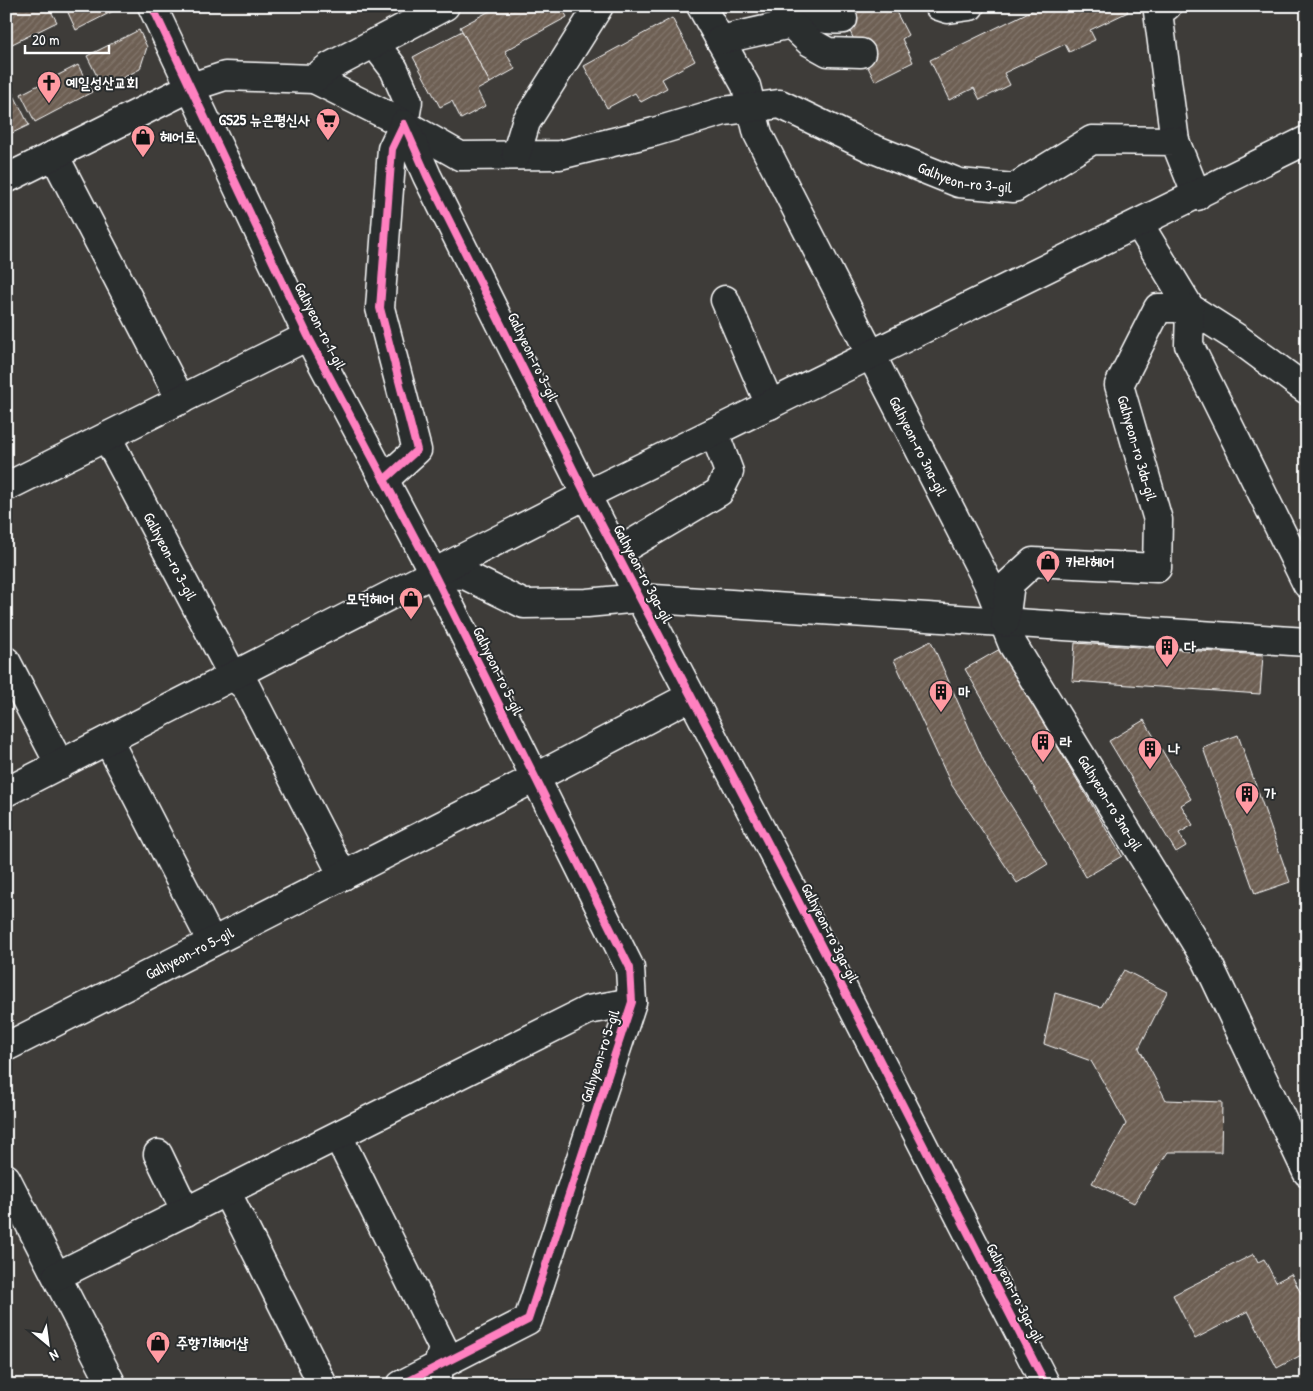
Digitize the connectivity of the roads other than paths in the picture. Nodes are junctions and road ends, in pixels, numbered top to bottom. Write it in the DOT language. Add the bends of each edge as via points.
graph roads {
  1 [pos="152,6"];
  2 [pos="445,6"];
  3 [pos="600,6"];
  4 [pos="938,6"];
  5 [pos="970,6"];
  6 [pos="1167,6"];
  7 [pos="704,7"];
  8 [pos="796,13"];
  9 [pos="843,19"];
  10 [pos="720,40"];
  11 [pos="374,43"];
  12 [pos="861,53"];
  13 [pos="314,79"];
  14 [pos="191,87"];
  15 [pos="751,107"];
  16 [pos="404,124"];
  17 [pos="1307,140"];
  18 [pos="1175,141"];
  19 [pos="54,154"];
  20 [pos="516,155"];
  21 [pos="6,179"];
  22 [pos="1196,196"];
  23 [pos="1139,224"];
  24 [pos="725,300"];
  25 [pos="1190,308"];
  26 [pos="308,336"];
  27 [pos="872,354"];
  28 [pos="1307,390"];
  29 [pos="181,400"];
  30 [pos="770,404"];
  31 [pos="714,432"];
  32 [pos="107,437"];
  33 [pos="384,480"];
  34 [pos="6,488"];
  35 [pos="586,495"];
  36 [pos="616,552"];
  37 [pos="434,574"];
  38 [pos="1307,584"];
  39 [pos="639,598"];
  40 [pos="1004,622"];
  41 [pos="1307,642"];
  42 [pos="6,661"];
  43 [pos="233,676"];
  44 [pos="691,696"];
  45 [pos="108,740"];
  46 [pos="60,765"];
  47 [pos="535,778"];
  48 [pos="6,792"];
  49 [pos="343,876"];
  50 [pos="212,942"];
  51 [pos="632,1002"];
  52 [pos="6,1047"];
  53 [pos="338,1136"];
  54 [pos="158,1154"];
  55 [pos="1307,1172"];
  56 [pos="6,1178"];
  57 [pos="226,1191"];
  58 [pos="186,1212"];
  59 [pos="57,1276"];
  60 [pos="439,1375"];
  61 [pos="112,1385"];
  62 [pos="323,1385"];
  63 [pos="400,1385"];
  64 [pos="1046,1385"];
  1 -- 14 [label="street, Galhyeon-ro 1-gil"];
  2 -- 11 [label="street"];
  3 -- 20 [label="street" via="526,122"];
  4 -- 5 [label="street" via="948,9"];
  6 -- 18 [label="street" via="1158,12"];
  7 -- 10 [label="street"];
  8 -- 9 [label="street"];
  8 -- 10 [label="street"];
  8 -- 12 [label="street" via="810,42 828,52"];
  10 -- 15 [label="street" via="746,86"];
  11 -- 13 [label="street" via="329,67"];
  11 -- 16 [label="street" via="394,69 408,101"];
  13 -- 14 [label="street" via="225,76"];
  13 -- 16 [label="street, Galhyeon-ro 3-gil"];
  14 -- 19 [label="street"];
  14 -- 26 [label="street, Galhyeon-ro 1-gil"];
  15 -- 18 [label="street, Galhyeon-ro 3-gil" via="780,104 869,147 959,183 1014,188 1092,140"];
  15 -- 20 [label="street, Galhyeon-ro 3-gil" via="724,110 654,132 560,154"];
  15 -- 27 [label="street" via="758,134"];
  16 -- 20 [label="street, Galhyeon-ro 3-gil" via="460,156"];
  16 -- 33 [label="street" via="392,149 380,308 417,450"];
  16 -- 35 [label="street, Galhyeon-ro 3-gil"];
  17 -- 22 [label="street"];
  18 -- 22 [label="street"];
  19 -- 21 [label="street"];
  19 -- 29 [label="street"];
  22 -- 23 [label="street"];
  23 -- 25 [label="street"];
  23 -- 27 [label="street"];
  24 -- 30 [label="street"];
  25 -- 28 [label="street"];
  25 -- 38 [label="street" via="1189,345"];
  25 -- 40 [label="street, Galhyeon-ro 3da-gil" via="1158,308 1119,385 1158,520 1157,568 1033,562 1010,583"];
  26 -- 29 [label="street, Galhyeon-ro 1-gil"];
  26 -- 33 [label="street, Galhyeon-ro 1-gil"];
  27 -- 30 [label="street"];
  27 -- 40 [label="street, Galhyeon-ro 3na-gil" via="987,581"];
  29 -- 32 [label="street, Galhyeon-ro 1-gil"];
  30 -- 31 [label="street"];
  31 -- 35 [label="street"];
  31 -- 36 [label="street" via="728,472 719,492"];
  32 -- 34 [label="street, Galhyeon-ro 1-gil"];
  32 -- 43 [label="street, Galhyeon-ro 3-gil"];
  33 -- 37 [label="street, Galhyeon-ro 1-gil"];
  35 -- 36 [label="street, Galhyeon-ro 3ga-gil"];
  35 -- 37 [label="street"];
  36 -- 39 [label="street, Galhyeon-ro 3ga-gil"];
  37 -- 39 [label="street" via="465,576 524,604"];
  37 -- 43 [label="street"];
  37 -- 47 [label="street, Galhyeon-ro 5-gil"];
  39 -- 40 [label="street, Galhyeon-ro 3ga-gil"];
  39 -- 44 [label="street, Galhyeon-ro 3ga-gil"];
  40 -- 41 [label="street, Galhyeon-ro 3ga-gil"];
  40 -- 55 [label="street, Galhyeon-ro 3na-gil" via="1014,645 1207,961"];
  42 -- 46 [label="street"];
  43 -- 45 [label="street"];
  43 -- 49 [label="street, Galhyeon-ro 3-gil" via="246,687"];
  44 -- 47 [label="street, Galhyeon-ro 5-gil"];
  44 -- 64 [label="street, Galhyeon-ro 3ga-gil"];
  45 -- 46 [label="street"];
  45 -- 50 [label="street"];
  46 -- 48 [label="street"];
  47 -- 49 [label="street, Galhyeon-ro 5-gil"];
  47 -- 51 [label="street, Galhyeon-ro 5-gil" via="630,968"];
  49 -- 50 [label="street, Galhyeon-ro 5-gil"];
  50 -- 52 [label="street, Galhyeon-ro 5-gil"];
  51 -- 53 [label="street, Galhyeon-ro 5-gil" via="588,1010"];
  51 -- 60 [label="street, Galhyeon-ro 5-gil" via="528,1320"];
  53 -- 57 [label="street, Galhyeon-ro 5-gil"];
  53 -- 60 [label="street" via="443,1348"];
  54 -- 58 [label="street"];
  56 -- 59 [label="street"];
  57 -- 58 [label="street, Galhyeon-ro 5-gil"];
  57 -- 62 [label="street"];
  58 -- 59 [label="street, Galhyeon-ro 5-gil"];
  59 -- 61 [label="street"];
  60 -- 63 [label="street, Galhyeon-ro 5-gil"];
}
